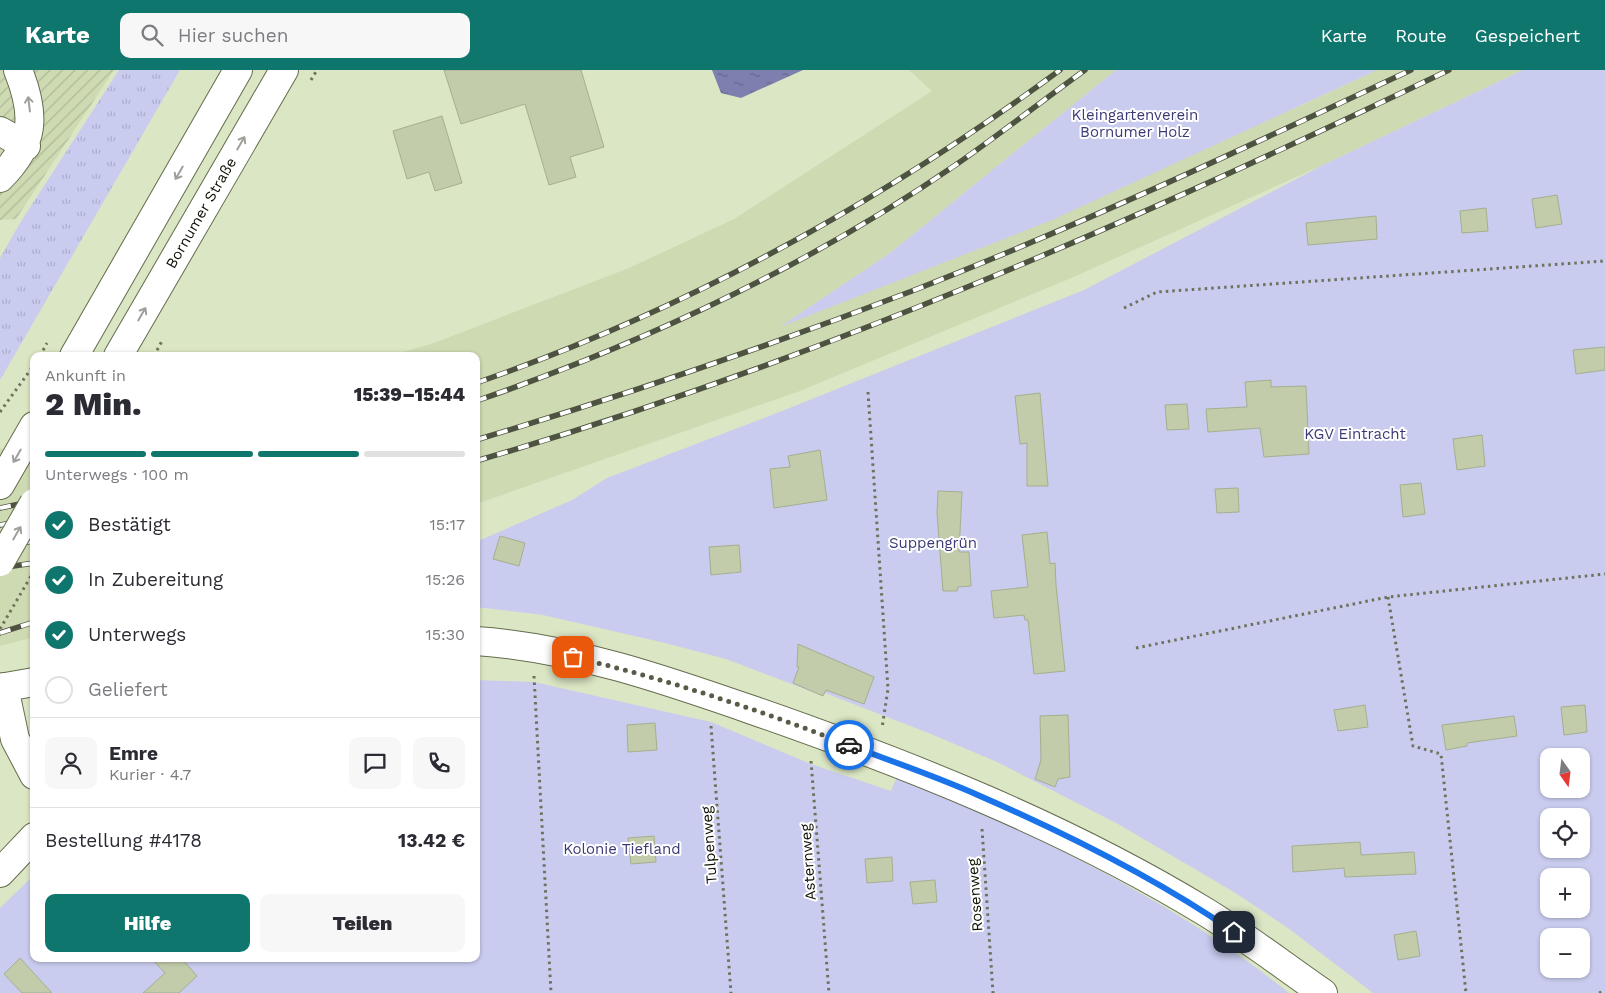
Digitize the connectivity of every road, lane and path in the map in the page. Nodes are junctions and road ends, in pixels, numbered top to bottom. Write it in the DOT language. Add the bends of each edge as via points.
graph roads {
  1 [pos="18,70"];
  2 [pos="238,70"];
  3 [pos="284,70"];
  4 [pos="0,131"];
  5 [pos="26,146"];
  6 [pos="0,178"];
  7 [pos="1605,261"];
  8 [pos="1124,308"];
  9 [pos="76,352"];
  10 [pos="120,352"];
  11 [pos="30,371"];
  12 [pos="868,392"];
  13 [pos="0,412"];
  14 [pos="30,433"];
  15 [pos="0,485"];
  16 [pos="30,510"];
  17 [pos="0,562"];
  18 [pos="1605,574"];
  19 [pos="30,578"];
  20 [pos="1388,597"];
  21 [pos="0,629"];
  22 [pos="480,641"];
  23 [pos="537,648"];
  24 [pos="1136,648"];
  25 [pos="30,683"];
  26 [pos="2,688"];
  27 [pos="710,695"];
  28 [pos="811,730"];
  29 [pos="877,756"];
  30 [pos="30,768"];
  31 [pos="980,796"];
  32 [pos="30,841"];
  33 [pos="0,873"];
  34 [pos="1605,991"];
  35 [pos="551,993"];
  36 [pos="731,993"];
  37 [pos="829,993"];
  38 [pos="993,993"];
  39 [pos="1323,993"];
  40 [pos="1466,993"];
  41 [pos="1599,993"];
  5 -- 1 [label="main road, one-way" via="31,121 28,93"];
  2 -- 9 [label="main road, one-way"];
  10 -- 3 [label="main road, Bornumer Straße, one-way"];
  4 -- 5 [label="main road"];
  5 -- 6 [label="main road"];
  7 -- 8 [label="path" via="1157,292"];
  11 -- 13 [label="path"];
  12 -- 29 [label="path" via="888,689"];
  14 -- 15 [label="main road, one-way"];
  17 -- 16 [label="main road, one-way, bridge"];
  18 -- 20 [label="path"];
  19 -- 21 [label="path"];
  20 -- 24 [label="path"];
  20 -- 40 [label="path" via="1414,746 1441,754"];
  22 -- 23 [label="main road"];
  23 -- 27 [label="main road" via="628,670"];
  23 -- 35 [label="path" via="534,682"];
  25 -- 26 [label="main road"];
  26 -- 30 [label="main road" via="14,739"];
  27 -- 28 [label="main road"];
  27 -- 36 [label="path, Tulpenweg"];
  28 -- 29 [label="main road"];
  28 -- 37 [label="path, Asternweg"];
  29 -- 31 [label="main road"];
  31 -- 38 [label="path, Rosenweg"];
  31 -- 39 [label="main road" via="1117,862 1205,912"];
  32 -- 33 [label="main road"];
  34 -- 41 [label="path"];
}
